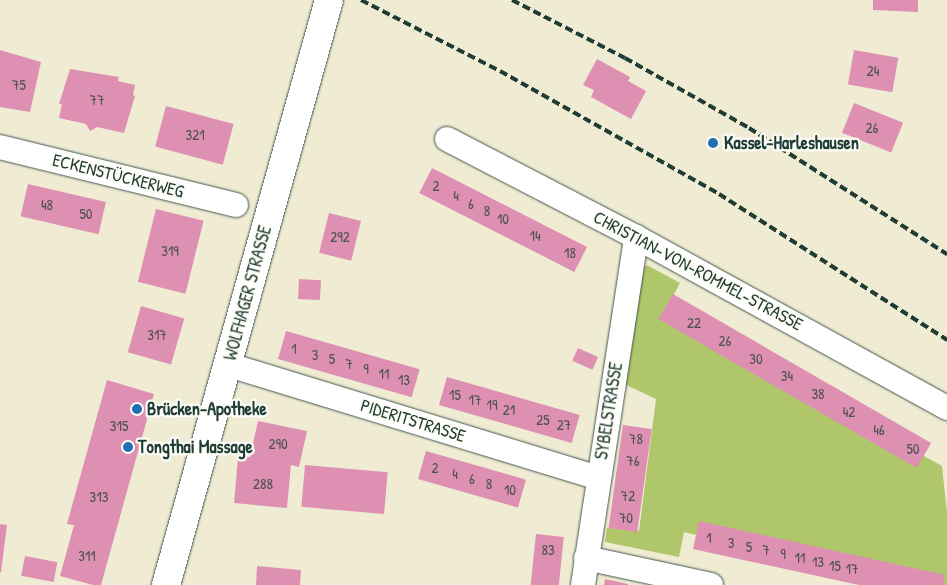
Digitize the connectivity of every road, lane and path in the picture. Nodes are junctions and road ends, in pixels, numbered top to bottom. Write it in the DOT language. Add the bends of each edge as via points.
graph roads {
  1 [pos="328,0"];
  2 [pos="447,139"];
  3 [pos="0,147"];
  4 [pos="236,206"];
  5 [pos="636,236"];
  6 [pos="229,365"];
  7 [pos="947,408"];
  8 [pos="598,478"];
  9 [pos="586,558"];
  10 [pos="166,585"];
  11 [pos="583,585"];
  12 [pos="711,585"];
  1 -- 6 [label="main road, WOLFHAGER STRASSE"];
  2 -- 5 [label="street, CHRISTIAN-VON-ROMMEL-STRASSE"];
  3 -- 4 [label="street, ECKENSTÜCKERWEG"];
  5 -- 7 [label="street, CHRISTIAN-VON-ROMMEL-STRASSE"];
  5 -- 8 [label="street, SYBELSTRASSE"];
  6 -- 8 [label="street, PIDERITSTRASSE"];
  6 -- 10 [label="main road, WOLFHAGER STRASSE"];
  8 -- 9 [label="street, SYBELSTRASSE"];
  9 -- 11 [label="street, SYBELSTRASSE"];
  9 -- 12 [label="street"];
}
